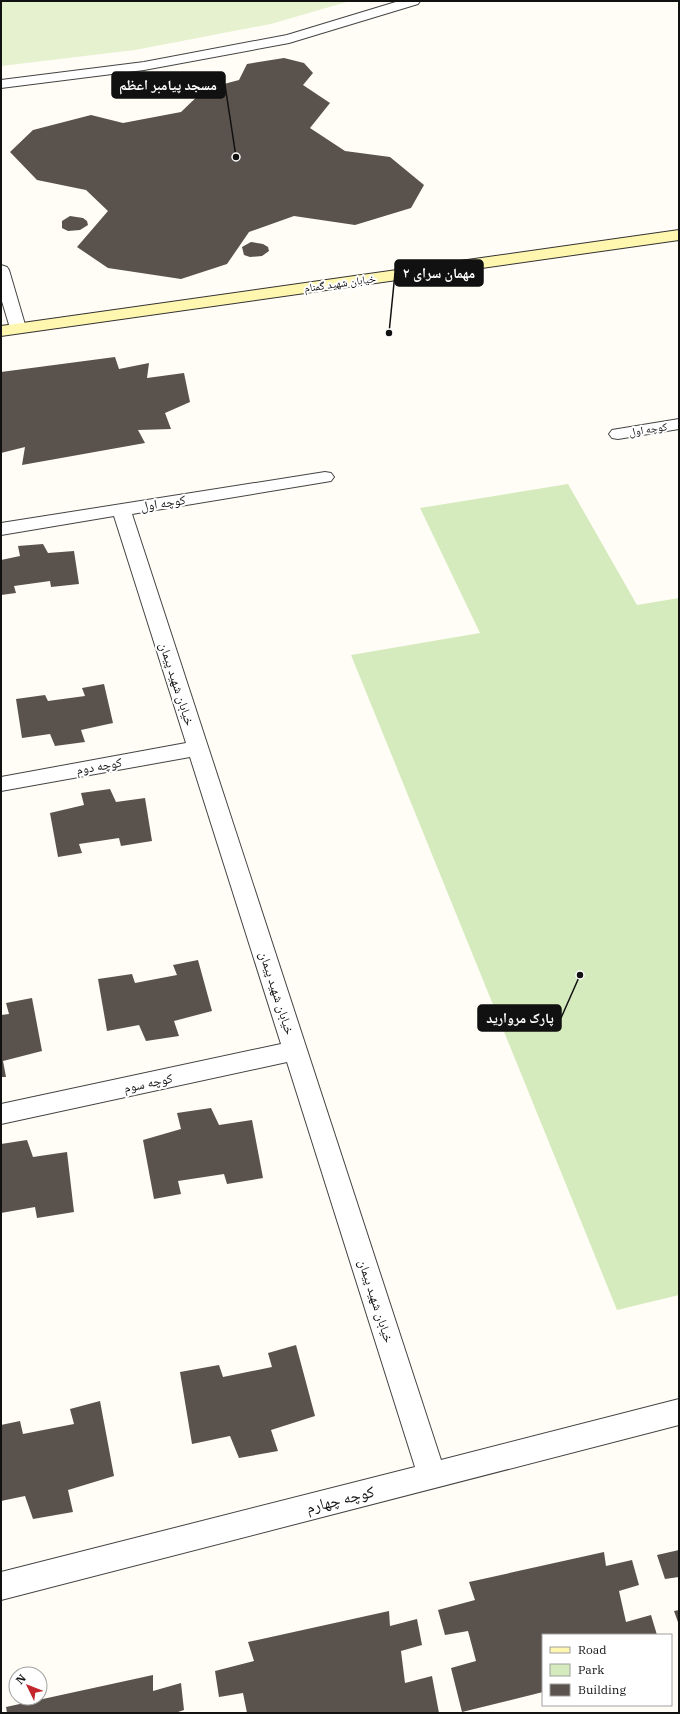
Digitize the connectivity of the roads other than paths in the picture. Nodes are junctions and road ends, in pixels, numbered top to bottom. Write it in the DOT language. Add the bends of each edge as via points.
graph roads {
  1 [pos="413,1"];
  2 [pos="1,84"];
  3 [pos="679,235"];
  4 [pos="1,270"];
  5 [pos="18,328"];
  6 [pos="1,331"];
  7 [pos="679,424"];
  8 [pos="618,434"];
  9 [pos="325,477"];
  10 [pos="122,509"];
  11 [pos="1,529"];
  12 [pos="198,748"];
  13 [pos="1,784"];
  14 [pos="296,1051"];
  15 [pos="1,1114"];
  16 [pos="679,1412"];
  17 [pos="432,1476"];
  18 [pos="1,1586"];
  1 -- 2 [label="street" via="289,39 144,66"];
  3 -- 5 [label="street, خیابان شهید گمنام"];
  4 -- 5 [label="street"];
  5 -- 6 [label="street, خیابان شهید گمنام"];
  7 -- 8 [label="street, کوچه اول"];
  9 -- 10 [label="street, کوچه اول"];
  10 -- 11 [label="street, کوچه اول"];
  10 -- 12 [label="street, خیابان شهید پیمان"];
  12 -- 13 [label="street, کوچه دوم"];
  12 -- 14 [label="street, خیابان شهید پیمان"];
  14 -- 15 [label="street, کوچه سوم"];
  14 -- 17 [label="street, خیابان شهید پیمان"];
  16 -- 17 [label="street, کوچه چهارم"];
  17 -- 18 [label="street, کوچه چهارم"];
}
